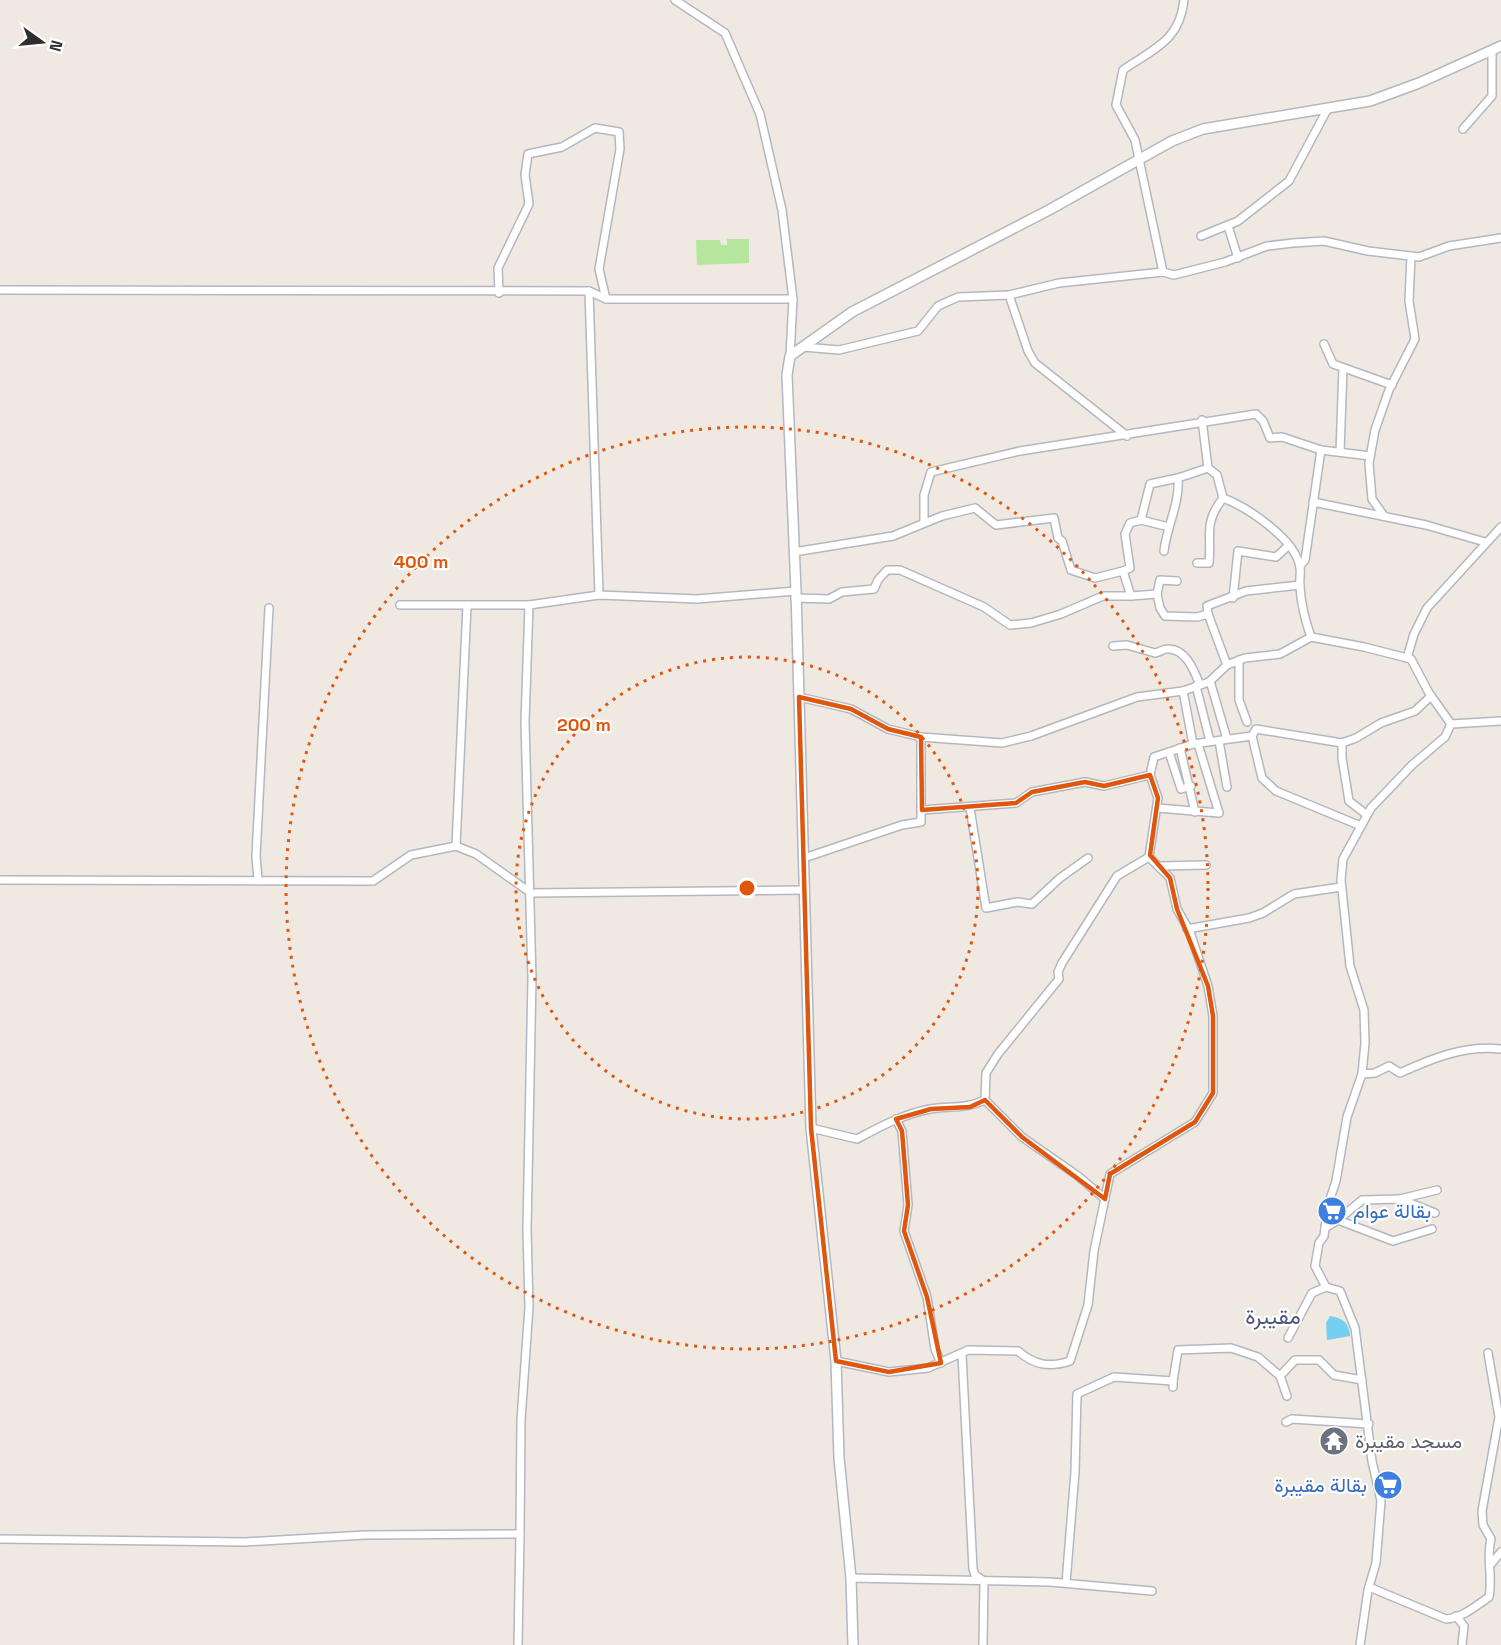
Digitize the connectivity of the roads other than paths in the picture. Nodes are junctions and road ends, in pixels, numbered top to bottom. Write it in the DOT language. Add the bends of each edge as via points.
graph roads {
  1 [pos="675,0"];
  2 [pos="1184,0"];
  3 [pos="1496,48"];
  4 [pos="1328,108"];
  5 [pos="1463,129"];
  6 [pos="1138,158"];
  7 [pos="1228,226"];
  8 [pos="1201,236"];
  9 [pos="1501,238"];
  10 [pos="1411,256"];
  11 [pos="1238,258"];
  12 [pos="1163,272"];
  13 [pos="0,290"];
  14 [pos="589,291"];
  15 [pos="499,293"];
  16 [pos="1009,295"];
  17 [pos="606,299"];
  18 [pos="793,300"];
  19 [pos="1324,344"];
  20 [pos="803,347"];
  21 [pos="790,357"];
  22 [pos="1343,368"];
  23 [pos="1392,385"];
  24 [pos="1202,420"];
  25 [pos="1127,436"];
  26 [pos="1321,450"];
  27 [pos="1340,452"];
  28 [pos="1370,456"];
  29 [pos="1209,468"];
  30 [pos="1178,478"];
  31 [pos="1223,498"];
  32 [pos="1313,502"];
  33 [pos="1384,516"];
  34 [pos="1141,520"];
  35 [pos="924,524"];
  36 [pos="1169,527"];
  37 [pos="1501,527"];
  38 [pos="1485,542"];
  39 [pos="1288,546"];
  40 [pos="1164,551"];
  41 [pos="794,552"];
  42 [pos="1197,563"];
  43 [pos="1300,566"];
  44 [pos="1123,571"];
  45 [pos="1176,581"];
  46 [pos="1300,585"];
  47 [pos="1157,594"];
  48 [pos="599,595"];
  49 [pos="796,595"];
  50 [pos="1131,596"];
  51 [pos="1233,597"];
  52 [pos="467,604"];
  53 [pos="400,605"];
  54 [pos="529,605"];
  55 [pos="269,608"];
  56 [pos="1208,614"];
  57 [pos="1311,637"];
  58 [pos="1113,646"];
  59 [pos="1407,658"];
  60 [pos="1239,660"];
  61 [pos="1227,665"];
  62 [pos="1210,681"];
  63 [pos="1198,686"];
  64 [pos="1183,691"];
  65 [pos="1431,696"];
  66 [pos="799,697"];
  67 [pos="1501,721"];
  68 [pos="1246,722"];
  69 [pos="1451,724"];
  70 [pos="1252,736"];
  71 [pos="921,737"];
  72 [pos="1227,739"];
  73 [pos="1210,741"];
  74 [pos="1219,741"];
  75 [pos="1342,743"];
  76 [pos="1195,744"];
  77 [pos="1180,748"];
  78 [pos="1169,752"];
  79 [pos="1150,774"];
  80 [pos="1191,786"];
  81 [pos="1227,787"];
  82 [pos="970,808"];
  83 [pos="1157,808"];
  84 [pos="922,810"];
  85 [pos="1196,812"];
  86 [pos="1367,815"];
  87 [pos="1360,826"];
  88 [pos="456,846"];
  89 [pos="1149,857"];
  90 [pos="804,858"];
  91 [pos="1088,858"];
  92 [pos="1206,865"];
  93 [pos="1160,866"];
  94 [pos="0,880"];
  95 [pos="258,880"];
  96 [pos="1341,886"];
  97 [pos="805,890"];
  98 [pos="531,893"];
  99 [pos="1187,929"];
  100 [pos="1501,1049"];
  101 [pos="1362,1074"];
  102 [pos="985,1100"];
  103 [pos="896,1119"];
  104 [pos="811,1128"];
  105 [pos="1437,1190"];
  106 [pos="1105,1198"];
  107 [pos="1400,1199"];
  108 [pos="1435,1212"];
  109 [pos="1338,1220"];
  110 [pos="1325,1228"];
  111 [pos="1432,1229"];
  112 [pos="1326,1287"];
  113 [pos="1288,1338"];
  114 [pos="1488,1353"];
  115 [pos="962,1355"];
  116 [pos="836,1361"];
  117 [pos="941,1362"];
  118 [pos="1280,1376"];
  119 [pos="1362,1380"];
  120 [pos="1287,1396"];
  121 [pos="1286,1422"];
  122 [pos="1369,1424"];
  123 [pos="520,1534"];
  124 [pos="0,1539"];
  125 [pos="1501,1552"];
  126 [pos="1491,1564"];
  127 [pos="851,1578"];
  128 [pos="984,1581"];
  129 [pos="1066,1583"];
  130 [pos="1369,1587"];
  131 [pos="1152,1591"];
  132 [pos="1456,1616"];
  133 [pos="519,1645"];
  134 [pos="853,1645"];
  135 [pos="983,1645"];
  136 [pos="1360,1645"];
  137 [pos="1462,1645"];
  1 -- 18 [label="street" via="725,33 760,114 782,210"];
  2 -- 6 [label="street" via="1182,18 1171,38 1123,70 1117,87 1116,105 1134,140"];
  3 -- 4 [label="street" via="1370,101"];
  3 -- 5 [label="street" via="1492,96"];
  4 -- 6 [label="street" via="1203,129"];
  4 -- 7 [label="street" via="1290,181"];
  6 -- 12 [label="street"];
  6 -- 20 [label="street" via="1049,210 852,312"];
  7 -- 8 [label="street"];
  7 -- 11 [label="street"];
  9 -- 10 [label="street"];
  10 -- 11 [label="street" via="1324,241 1267,246"];
  10 -- 23 [label="street" via="1409,301 1415,339"];
  11 -- 12 [label="street" via="1174,274"];
  12 -- 16 [label="street" via="1059,283"];
  13 -- 15 [label="street"];
  14 -- 15 [label="street"];
  14 -- 17 [label="street"];
  14 -- 48 [label="street"];
  15 -- 17 [label="street" via="498,268 529,204 525,175 528,154 562,147 595,128 619,132 620,149 599,269"];
  16 -- 20 [label="street" via="958,297 938,306 918,331 895,338 839,350"];
  16 -- 25 [label="street" via="1035,363"];
  17 -- 18 [label="street"];
  18 -- 21 [label="street"];
  19 -- 22 [label="street" via="1333,364"];
  20 -- 21 [label="street"];
  21 -- 41 [label="street" via="787,375"];
  22 -- 23 [label="street"];
  22 -- 27 [label="street"];
  23 -- 28 [label="street"];
  24 -- 25 [label="street"];
  24 -- 26 [label="street" via="1256,414 1270,438 1282,437"];
  24 -- 29 [label="street"];
  25 -- 35 [label="street" via="1020,451 931,472 924,495"];
  26 -- 27 [label="street"];
  26 -- 32 [label="street"];
  27 -- 28 [label="street"];
  28 -- 33 [label="street" via="1372,499"];
  29 -- 30 [label="street"];
  29 -- 31 [label="street" via="1217,475"];
  30 -- 34 [label="street" via="1150,484"];
  30 -- 36 [label="street" via="1178,496"];
  31 -- 39 [label="street" via="1257,516"];
  31 -- 42 [label="street" via="1207,536 1209,562"];
  32 -- 33 [label="street"];
  32 -- 43 [label="street" via="1305,560"];
  33 -- 38 [label="street"];
  34 -- 36 [label="street"];
  34 -- 44 [label="street" via="1130,523 1125,534 1130,568"];
  35 -- 41 [label="street" via="893,536"];
  35 -- 44 [label="street" via="975,508 996,525 1054,518 1071,570 1095,578"];
  36 -- 40 [label="street"];
  37 -- 38 [label="street"];
  38 -- 59 [label="street" via="1427,608"];
  39 -- 43 [label="street"];
  39 -- 51 [label="street" via="1276,557 1239,551"];
  41 -- 49 [label="street"];
  43 -- 46 [label="street"];
  44 -- 50 [label="street"];
  45 -- 47 [label="street" via="1160,580"];
  46 -- 51 [label="street" via="1246,591"];
  46 -- 57 [label="street" via="1303,615"];
  47 -- 50 [label="street"];
  47 -- 56 [label="street" via="1165,616"];
  48 -- 49 [label="street" via="697,599"];
  48 -- 54 [label="street"];
  49 -- 50 [label="street" via="829,599 842,592 874,589 887,570 900,570 984,607 1010,625 1061,614 1103,596"];
  49 -- 66 [label="street"];
  51 -- 56 [label="street" via="1207,606"];
  52 -- 53 [label="street"];
  52 -- 54 [label="street"];
  52 -- 88 [label="street"];
  54 -- 98 [label="street" via="525,722 527,875"];
  55 -- 95 [label="street"];
  56 -- 61 [label="street"];
  57 -- 59 [label="street"];
  57 -- 60 [label="street" via="1280,654"];
  58 -- 63 [label="street" via="1127,645 1155,653 1166,648 1177,651 1188,661"];
  59 -- 65 [label="street"];
  60 -- 61 [label="street"];
  60 -- 68 [label="street" via="1239,700"];
  61 -- 62 [label="street"];
  62 -- 63 [label="street"];
  62 -- 72 [label="street"];
  63 -- 64 [label="street"];
  63 -- 73 [label="street"];
  64 -- 71 [label="street" via="1137,697 1002,743"];
  64 -- 76 [label="street"];
  65 -- 69 [label="street"];
  65 -- 75 [label="street" via="1414,711"];
  66 -- 71 [label="street" via="852,709 888,729"];
  66 -- 90 [label="street"];
  67 -- 69 [label="street"];
  69 -- 86 [label="street" via="1445,737 1390,786"];
  70 -- 72 [label="street"];
  70 -- 75 [label="street" via="1256,729"];
  70 -- 87 [label="street" via="1262,778 1276,791"];
  71 -- 84 [label="street"];
  72 -- 74 [label="street"];
  73 -- 74 [label="street"];
  73 -- 76 [label="street"];
  74 -- 81 [label="street"];
  75 -- 86 [label="street" via="1349,801"];
  76 -- 77 [label="street"];
  76 -- 85 [label="street" via="1219,813"];
  77 -- 78 [label="street"];
  77 -- 80 [label="street"];
  78 -- 79 [label="street" via="1154,757"];
  78 -- 80 [label="street" via="1181,789"];
  79 -- 82 [label="street" via="1104,786 1072,784 1032,792 1016,803"];
  79 -- 83 [label="street" via="1156,786"];
  80 -- 85 [label="street"];
  82 -- 84 [label="street"];
  82 -- 91 [label="street" via="986,908 1017,902 1032,904"];
  83 -- 85 [label="street"];
  83 -- 89 [label="street"];
  84 -- 90 [label="street" via="921,822"];
  86 -- 87 [label="street"];
  87 -- 96 [label="street" via="1343,859"];
  88 -- 95 [label="street" via="411,855 373,881"];
  88 -- 98 [label="street" via="476,854"];
  89 -- 93 [label="street"];
  89 -- 102 [label="street" via="1117,876 1062,963 1059,979 986,1073"];
  90 -- 97 [label="street"];
  92 -- 93 [label="street"];
  93 -- 99 [label="street" via="1170,878 1177,909"];
  94 -- 95 [label="street"];
  96 -- 99 [label="street" via="1294,894 1249,918"];
  96 -- 101 [label="street" via="1350,966 1364,1010"];
  97 -- 98 [label="street"];
  97 -- 104 [label="street"];
  98 -- 123 [label="street" via="529,1307 521,1420"];
  99 -- 106 [label="street" via="1208,986 1213,1093 1195,1122 1110,1174"];
  100 -- 101 [label="street" via="1481,1047 1448,1052 1400,1073 1389,1066"];
  101 -- 110 [label="street" via="1347,1117"];
  102 -- 103 [label="street" via="970,1107 931,1109"];
  102 -- 106 [label="street" via="1022,1137"];
  103 -- 104 [label="street" via="857,1139"];
  103 -- 117 [label="street" via="902,1131 908,1205 904,1231 927,1297 935,1349"];
  104 -- 116 [label="street"];
  105 -- 107 [label="street"];
  106 -- 115 [label="street" via="1088,1305 1070,1361 1056,1365 1031,1363 1018,1351 968,1350"];
  107 -- 108 [label="street"];
  107 -- 109 [label="street" via="1362,1200"];
  109 -- 110 [label="street"];
  109 -- 111 [label="street" via="1394,1241"];
  110 -- 112 [label="street" via="1315,1266"];
  112 -- 113 [label="street" via="1312,1293"];
  112 -- 119 [label="street" via="1340,1292 1355,1328"];
  114 -- 126 [label="street" via="1498,1417 1482,1511 1483,1526 1491,1539"];
  115 -- 117 [label="street"];
  115 -- 128 [label="street" via="973,1569"];
  116 -- 117 [label="street" via="888,1371 928,1368"];
  116 -- 127 [label="street"];
  118 -- 119 [label="street" via="1295,1360 1319,1360 1334,1375"];
  118 -- 120 [label="street"];
  118 -- 129 [label="street" via="1258,1357 1231,1348 1180,1349 1173,1384 1114,1377 1077,1394"];
  119 -- 122 [label="street"];
  121 -- 122 [label="street" via="1292,1419"];
  122 -- 130 [label="street" via="1372,1461 1382,1501 1376,1563"];
  123 -- 124 [label="street" via="365,1535 245,1542"];
  123 -- 133 [label="street"];
  125 -- 126 [label="street"];
  126 -- 132 [label="street" via="1489,1597"];
  127 -- 128 [label="street"];
  127 -- 134 [label="street"];
  128 -- 129 [label="street"];
  128 -- 135 [label="street"];
  129 -- 131 [label="street"];
  130 -- 132 [label="street" via="1446,1619"];
  130 -- 136 [label="street"];
  132 -- 137 [label="street" via="1464,1626"];
}
